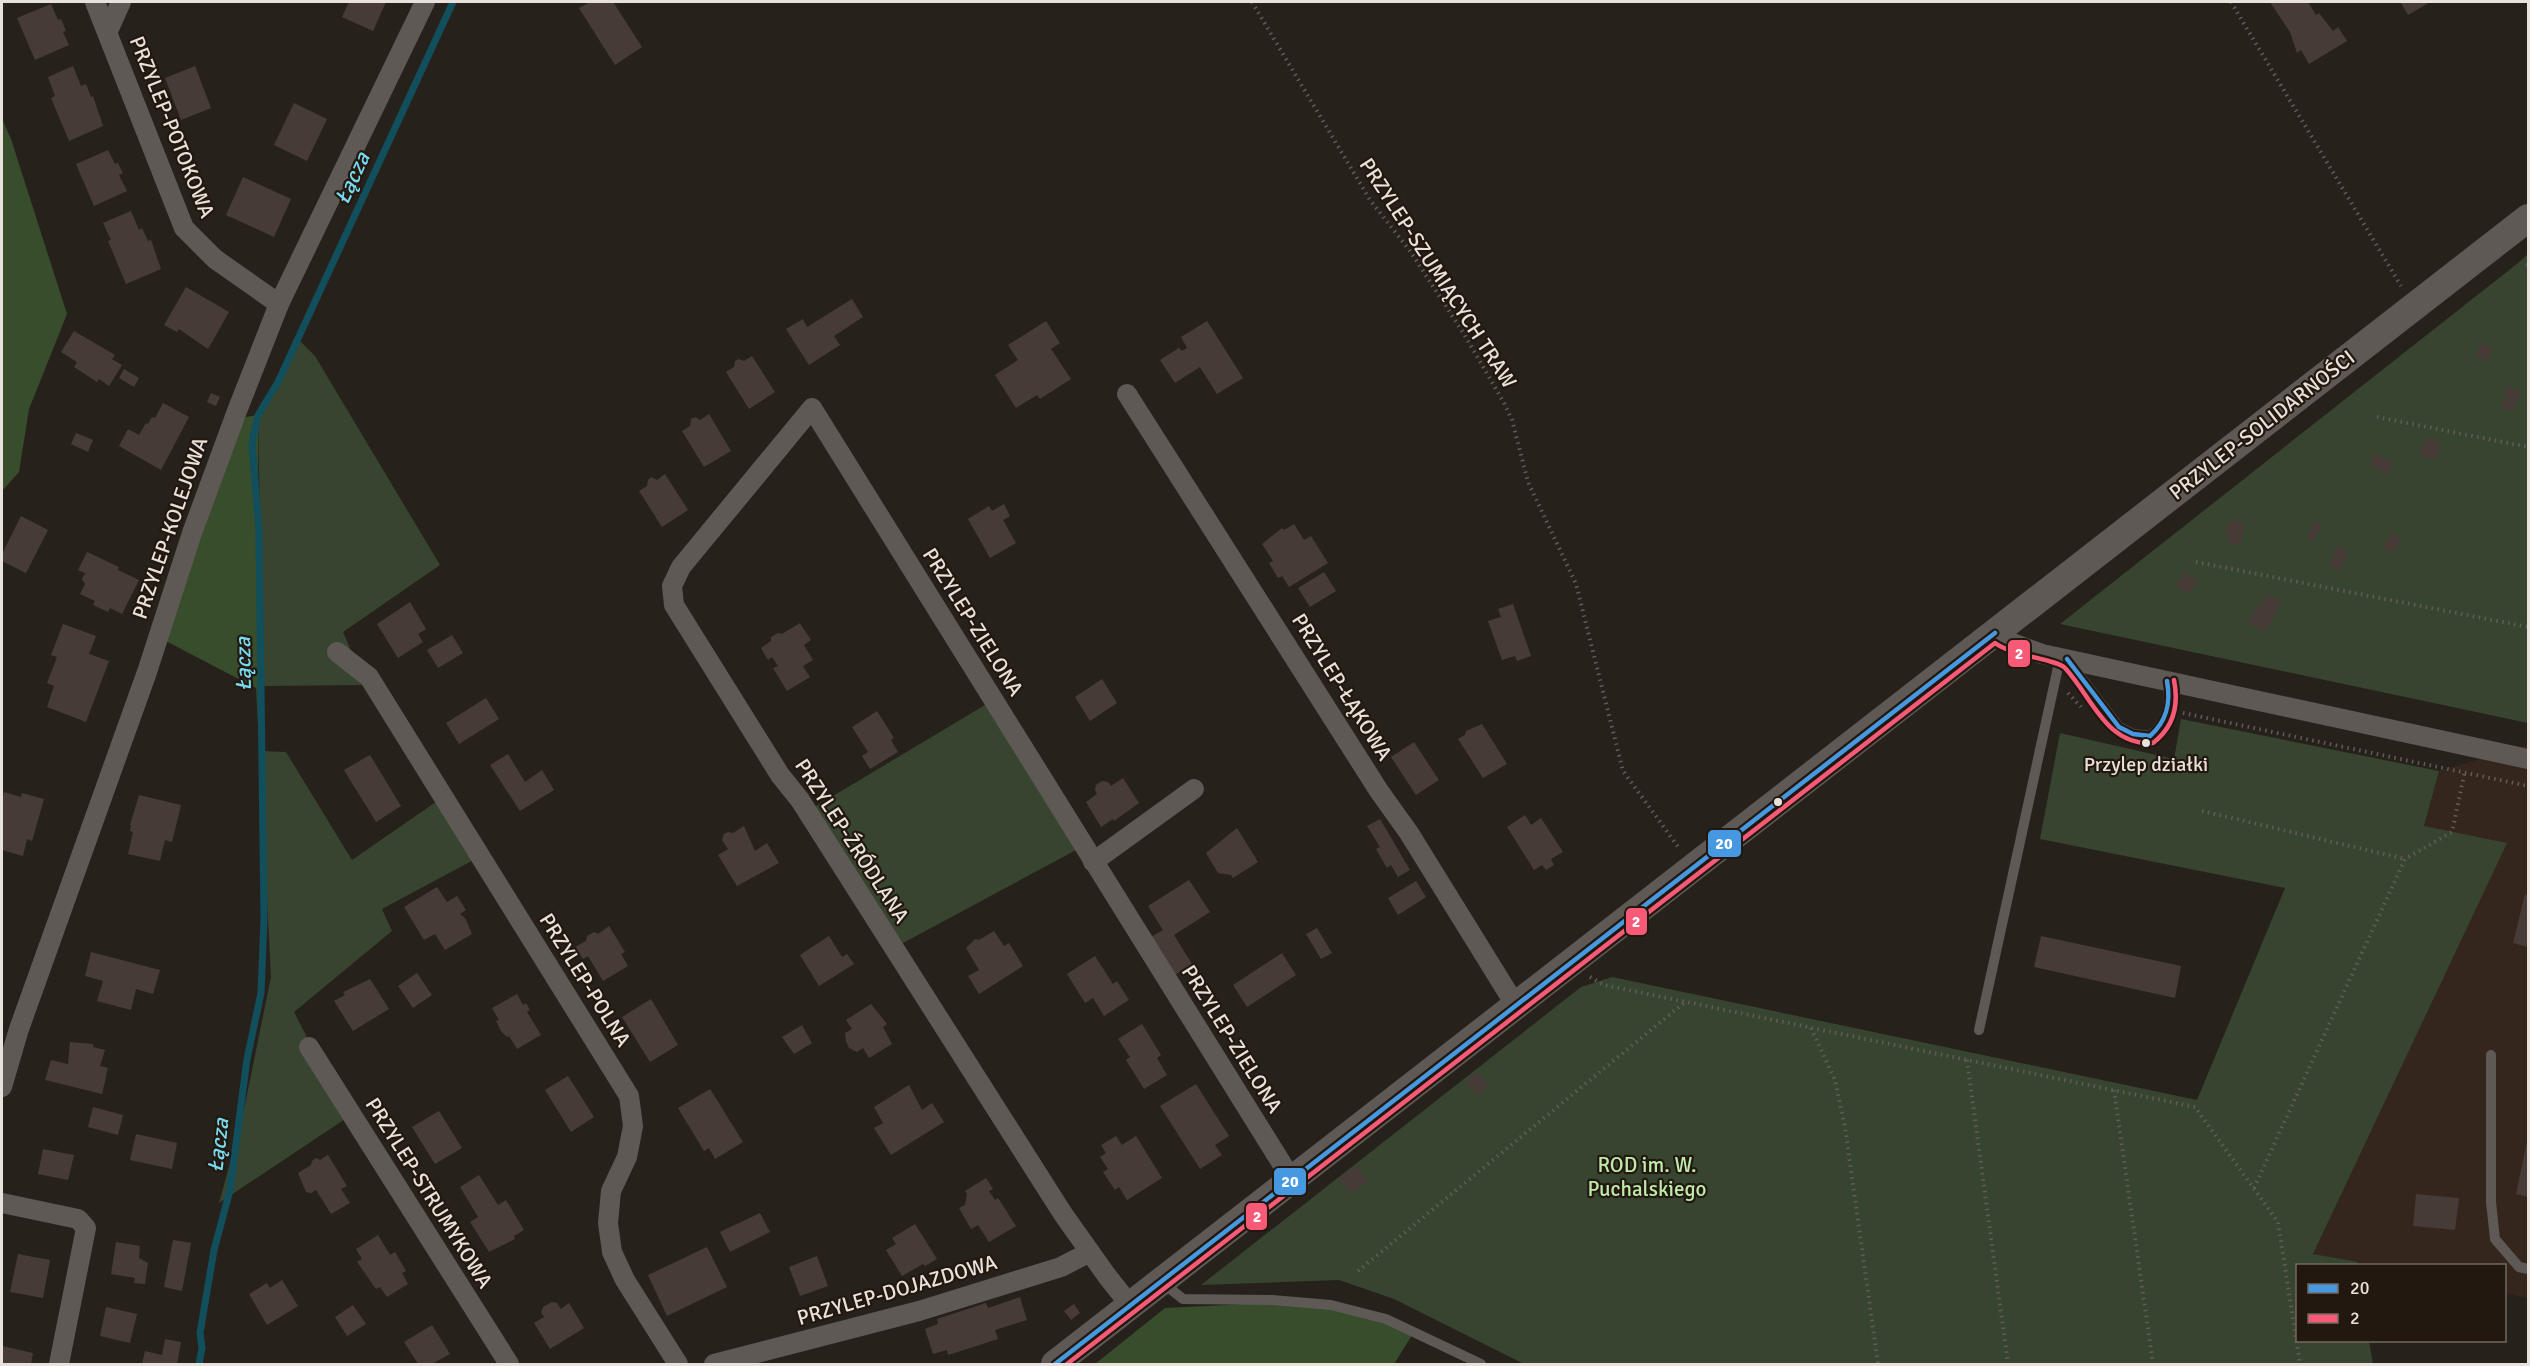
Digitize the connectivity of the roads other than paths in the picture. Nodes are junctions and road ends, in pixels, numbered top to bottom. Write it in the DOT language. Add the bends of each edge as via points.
graph roads {
  1 [pos="95,2"];
  2 [pos="121,2"];
  3 [pos="425,2"];
  4 [pos="108,31"];
  5 [pos="2529,218"];
  6 [pos="279,304"];
  7 [pos="1127,394"];
  8 [pos="812,408"];
  9 [pos="1995,633"];
  10 [pos="337,652"];
  11 [pos="2064,658"];
  12 [pos="2167,681"];
  13 [pos="2529,759"];
  14 [pos="1194,789"];
  15 [pos="1093,862"];
  16 [pos="1516,1006"];
  17 [pos="10,1027"];
  18 [pos="1979,1030"];
  19 [pos="309,1047"];
  20 [pos="2491,1055"];
  21 [pos="2,1087"];
  22 [pos="1292,1180"];
  23 [pos="2,1203"];
  24 [pos="1090,1252"];
  25 [pos="2529,1269"];
  26 [pos="1161,1281"];
  27 [pos="1130,1305"];
  28 [pos="59,1365"];
  29 [pos="508,1365"];
  30 [pos="678,1365"];
  31 [pos="714,1365"];
  32 [pos="1055,1365"];
  33 [pos="1481,1365"];
  1 -- 4 [label="street, PRZYLEP-POTOKOWA"];
  2 -- 4 [label="street, PRZYLEP-POTOKOWA"];
  3 -- 6 [label="street, PRZYLEP-KOLEJOWA"];
  4 -- 6 [label="street, PRZYLEP-POTOKOWA" via="183,228 215,260"];
  5 -- 9 [label="main road, PRZYLEP-SOLIDARNOŚCI"];
  6 -- 17 [label="street, PRZYLEP-KOLEJOWA" via="192,533 144,682"];
  7 -- 16 [label="street, PRZYLEP-ŁĄKOWA"];
  8 -- 15 [label="street, PRZYLEP-ZIELONA"];
  8 -- 24 [label="street, PRZYLEP-ŹRÓDLANA" via="681,567 672,586 674,606"];
  9 -- 11 [label="street" via="2023,648"];
  9 -- 16 [label="main road, PRZYLEP-SOLIDARNOŚCI"];
  10 -- 30 [label="street, PRZYLEP-POLNA" via="369,677 628,1096 633,1126 627,1157 611,1191 608,1223 612,1252 625,1281"];
  11 -- 12 [label="street"];
  11 -- 12 [label="lane" via="2119,727 2133,734 2150,736 2164,721 2169,705"];
  11 -- 18 [label="lane"];
  12 -- 13 [label="street"];
  14 -- 15 [label="street"];
  15 -- 22 [label="street, PRZYLEP-ZIELONA"];
  16 -- 22 [label="main road, PRZYLEP-SOLIDARNOŚCI"];
  17 -- 21 [label="street, PRZYLEP-KOLEJOWA"];
  19 -- 29 [label="street, PRZYLEP-STRUMYKOWA"];
  20 -- 25 [label="lane" via="2491,1202 2495,1239 2519,1267"];
  22 -- 26 [label="main road, PRZYLEP-SOLIDARNOŚCI"];
  23 -- 28 [label="street" via="78,1219 86,1228"];
  24 -- 27 [label="street, PRZYLEP-ŹRÓDLANA"];
  24 -- 31 [label="street, PRZYLEP-DOJAZDOWA" via="1061,1267 919,1311"];
  26 -- 27 [label="main road, PRZYLEP-SOLIDARNOŚCI"];
  26 -- 33 [label="lane" via="1183,1299 1331,1305 1386,1319"];
  27 -- 32 [label="main road, PRZYLEP-SOLIDARNOŚCI"];
}
